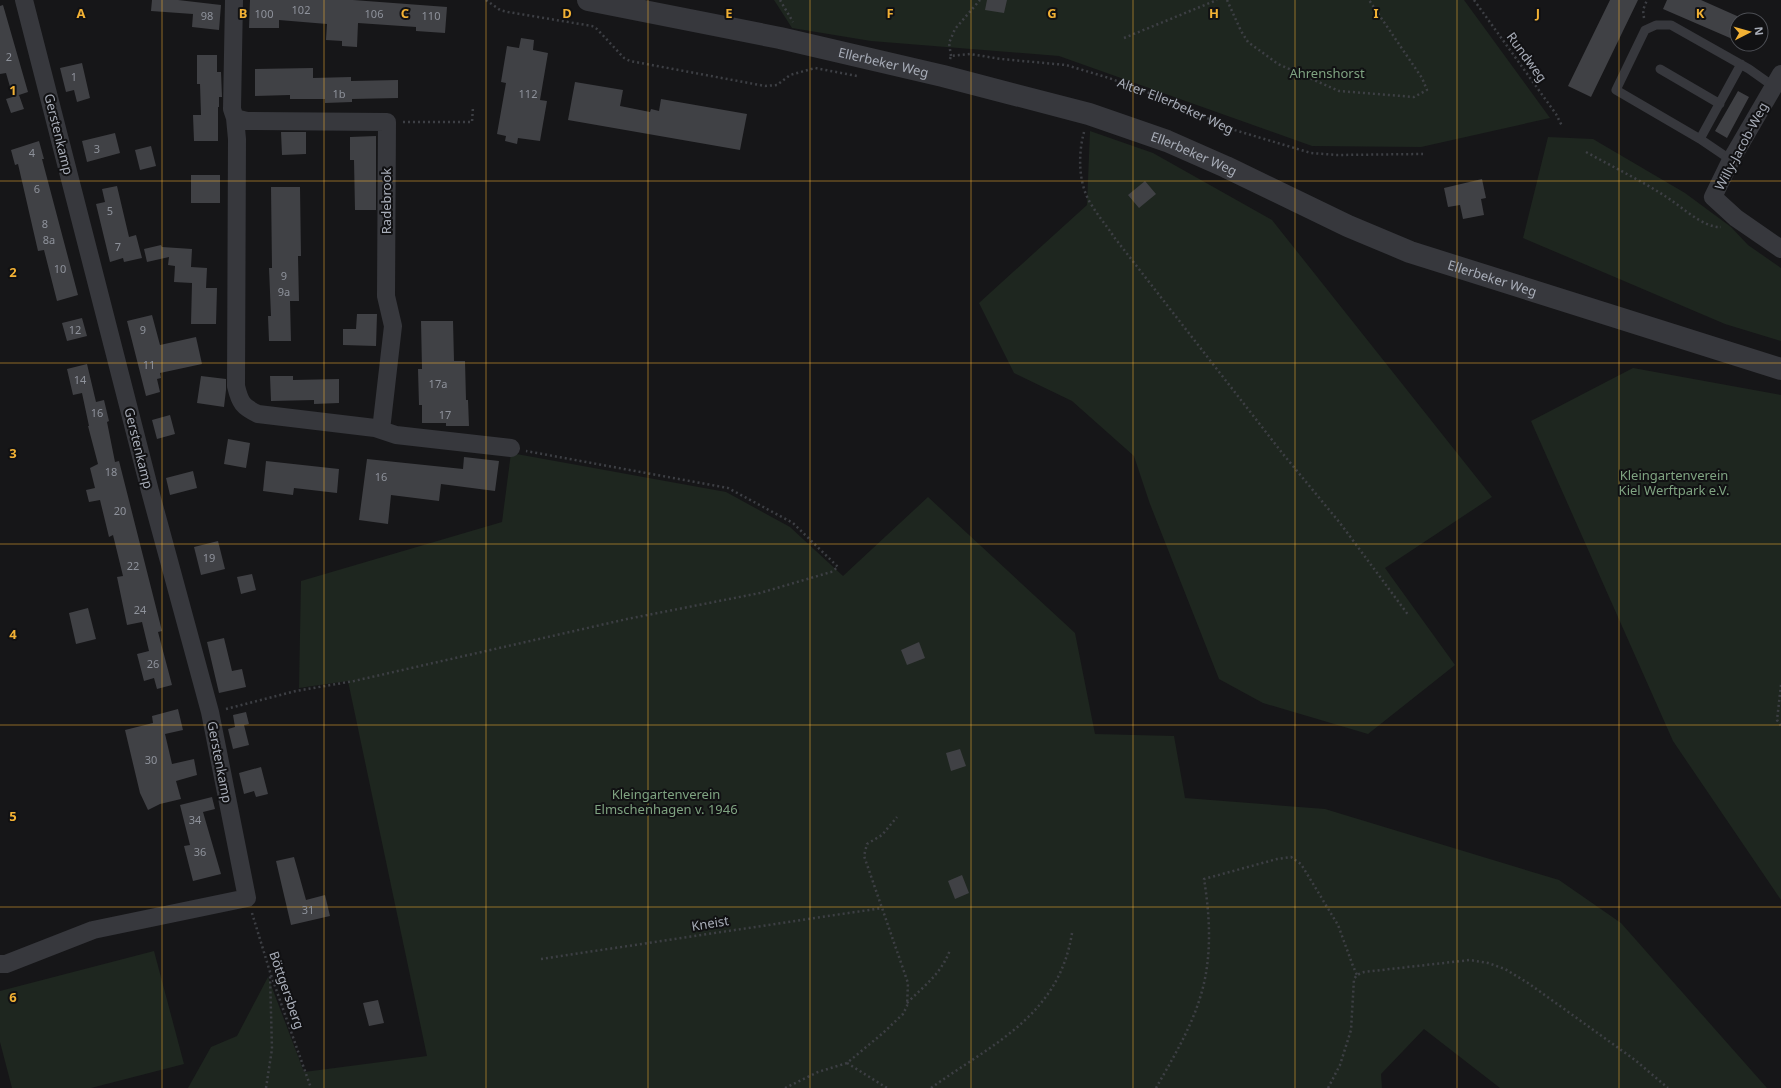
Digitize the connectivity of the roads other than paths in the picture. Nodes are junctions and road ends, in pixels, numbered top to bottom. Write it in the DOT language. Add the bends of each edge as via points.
graph roads {
  1 [pos="24,0"];
  2 [pos="234,0"];
  3 [pos="588,0"];
  4 [pos="1741,64"];
  5 [pos="1660,69"];
  6 [pos="1777,80"];
  7 [pos="1720,104"];
  8 [pos="235,118"];
  9 [pos="1700,139"];
  10 [pos="1731,160"];
  11 [pos="1781,249"];
  12 [pos="1781,369"];
  13 [pos="381,430"];
  14 [pos="511,448"];
  15 [pos="0,964"];
  1 -- 15 [label="street, Gerstenkamp" via="150,491 210,712 247,898 93,930 6,964"];
  2 -- 8 [label="street" via="232,109"];
  3 -- 12 [label="street, Ellerbeker Weg" via="780,38 943,76 1089,114 1167,141 1348,226 1410,252"];
  4 -- 6 [label="lane"];
  4 -- 7 [label="lane"];
  4 -- 9 [label="lane" via="1671,25 1656,24 1645,30 1616,90"];
  5 -- 7 [label="lane"];
  6 -- 10 [label="street, Willy-Jacob-Weg"];
  7 -- 9 [label="lane"];
  8 -- 13 [label="street" via="236,386 239,400 247,409 258,414"];
  8 -- 13 [label="street, Radebrook" via="247,121 387,122 386,296 393,326"];
  9 -- 10 [label="lane"];
  10 -- 11 [label="street, Willy-Jacob-Weg" via="1713,198 1736,218"];
  13 -- 14 [label="street" via="396,435"];
}
